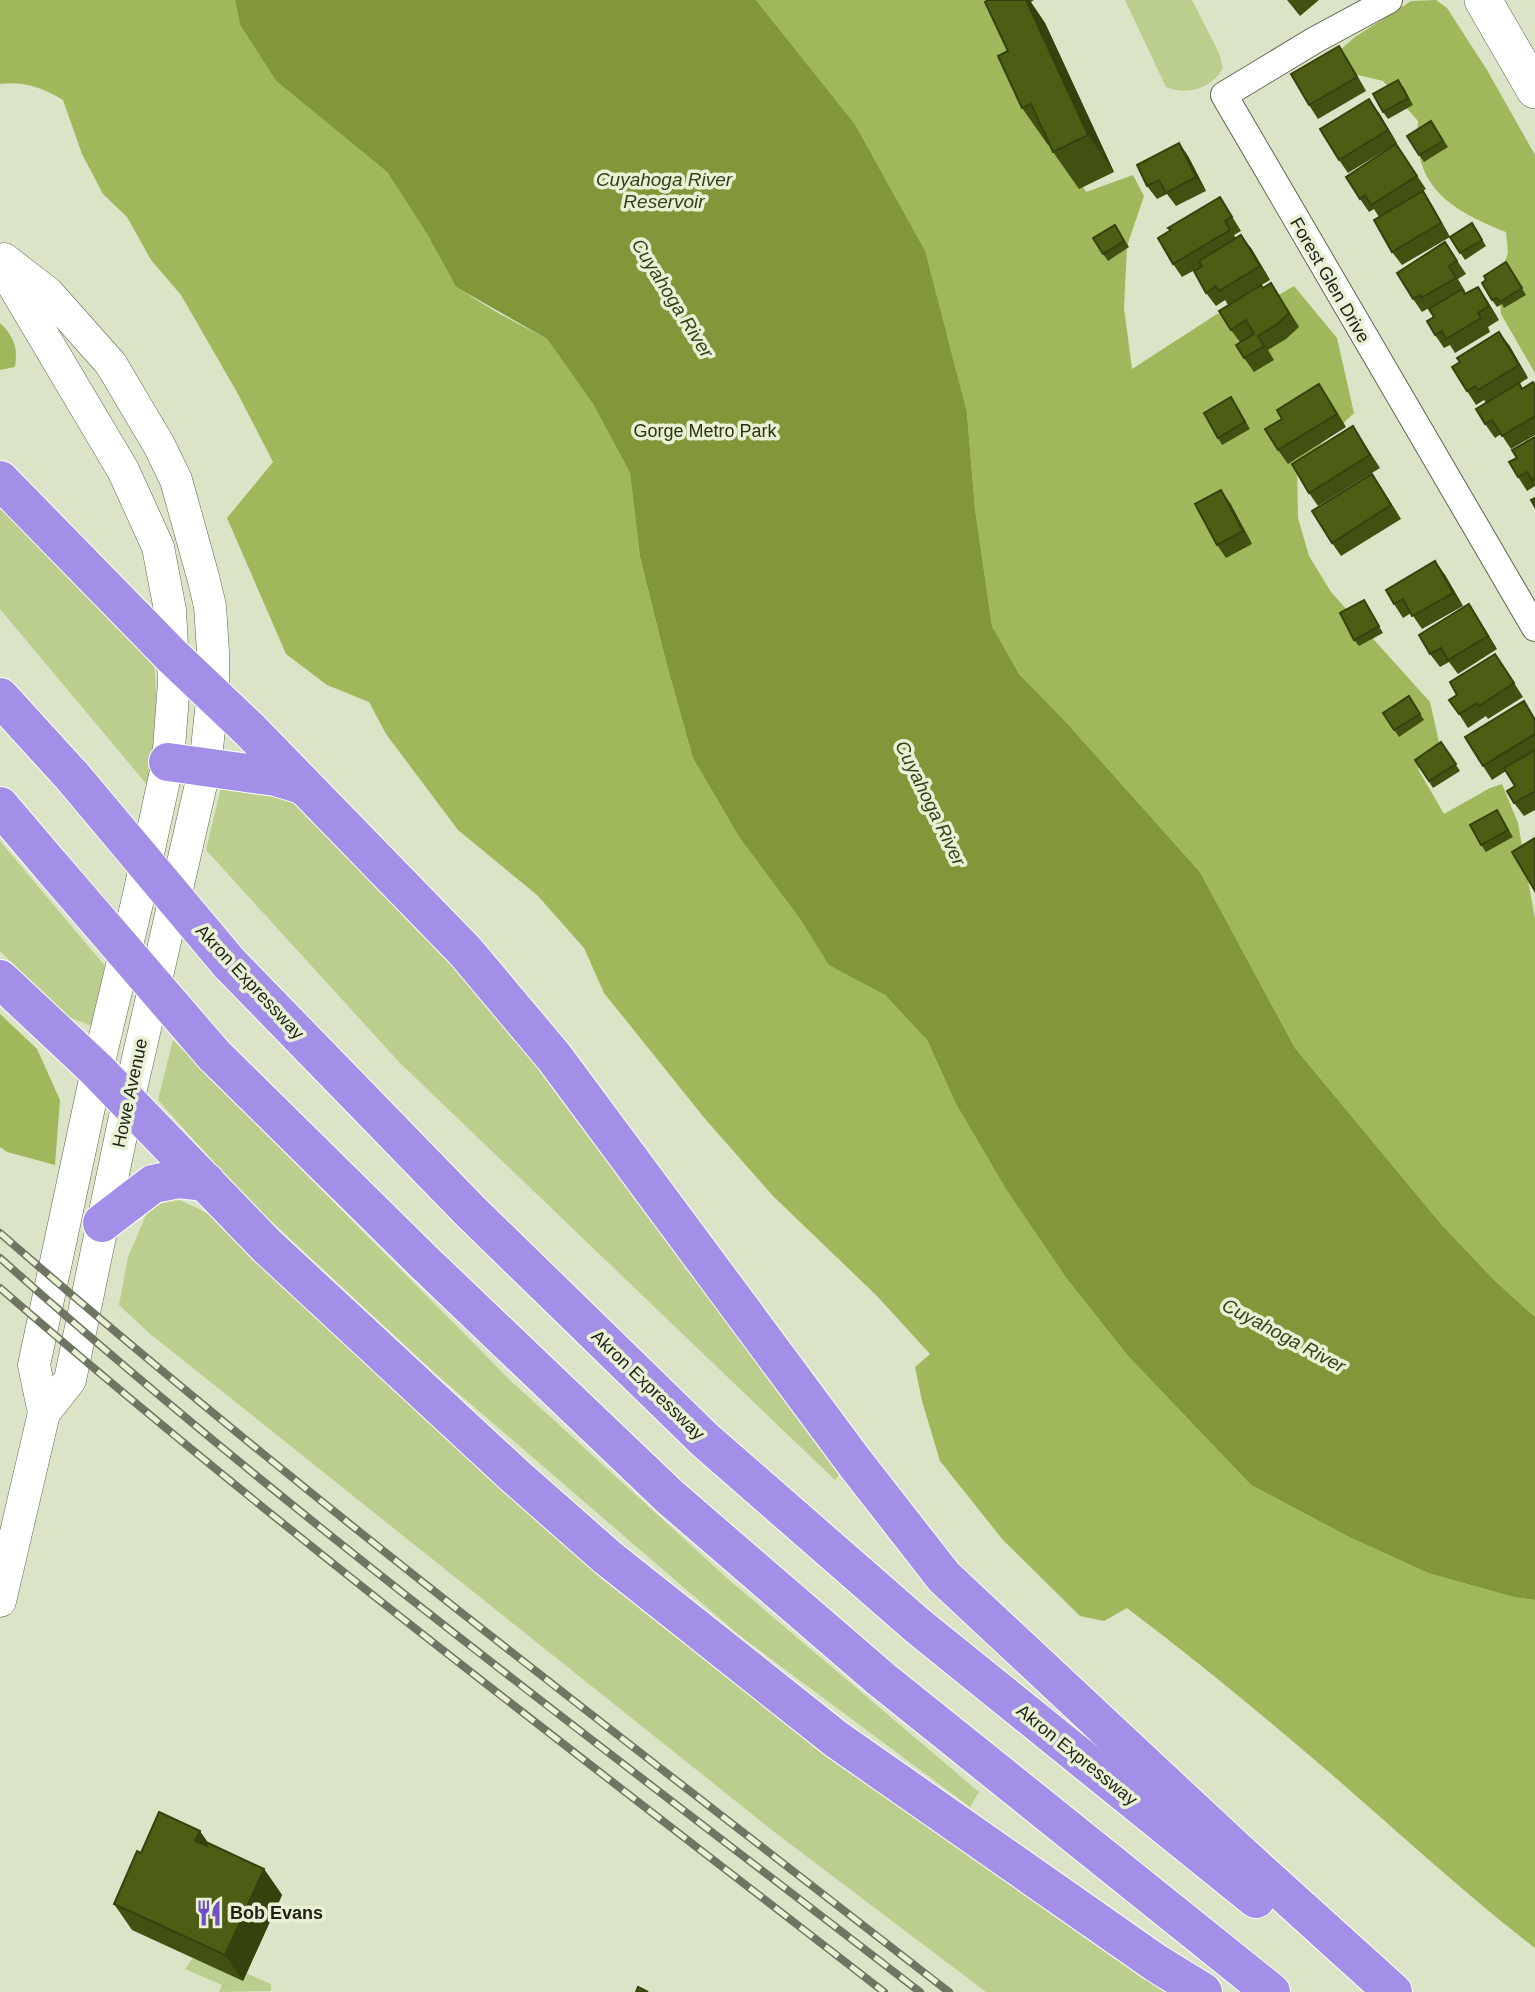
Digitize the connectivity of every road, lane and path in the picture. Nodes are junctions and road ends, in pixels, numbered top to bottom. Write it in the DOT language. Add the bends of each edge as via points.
graph roads {
  1 [pos="1389,0"];
  2 [pos="1483,0"];
  3 [pos="1535,90"];
  4 [pos="0,256"];
  5 [pos="0,263"];
  6 [pos="0,480"];
  7 [pos="1535,628"];
  8 [pos="173,669"];
  9 [pos="213,692"];
  10 [pos="0,697"];
  11 [pos="168,762"];
  12 [pos="205,767"];
  13 [pos="302,785"];
  14 [pos="0,806"];
  15 [pos="0,979"];
  16 [pos="97,1070"];
  17 [pos="128,1102"];
  18 [pos="206,1182"];
  19 [pos="102,1223"];
  20 [pos="44,1413"];
  21 [pos="0,1601"];
  22 [pos="1203,1992"];
  23 [pos="1271,1992"];
  24 [pos="1373,1992"];
  25 [pos="1393,1992"];
  1 -- 7 [label="street, Forest Glen Drive" via="1224,95"];
  2 -- 3 [label="main road"];
  4 -- 9 [label="street, Howe Avenue" via="48,292 111,363 159,445 176,480 210,606"];
  5 -- 8 [label="street, Howe Avenue" via="123,470 158,547 170,610"];
  6 -- 8 [label="highway"];
  8 -- 9 [label="highway"];
  8 -- 11 [label="street, Howe Avenue"];
  9 -- 12 [label="street, Howe Avenue"];
  9 -- 13 [label="highway"];
  10 -- 24 [label="highway, Akron Expressway, bridge" via="229,963 471,1212 705,1440 918,1626"];
  11 -- 12 [label="highway"];
  11 -- 16 [label="street, Howe Avenue"];
  12 -- 13 [label="highway"];
  12 -- 17 [label="street, Howe Avenue"];
  13 -- 25 [label="highway" via="465,951 554,1057 944,1577"];
  14 -- 23 [label="highway, bridge" via="214,1055 670,1497 881,1679"];
  15 -- 16 [label="highway"];
  16 -- 17 [label="highway"];
  16 -- 20 [label="street, Howe Avenue" via="34,1365"];
  17 -- 18 [label="highway"];
  17 -- 19 [label="street, Howe Avenue"];
  18 -- 19 [label="highway" via="178,1179 153,1184"];
  18 -- 22 [label="highway" via="287,1264 607,1557 835,1739"];
  19 -- 20 [label="street, Howe Avenue" via="70,1380"];
  20 -- 21 [label="street, Howe Avenue"];
}
